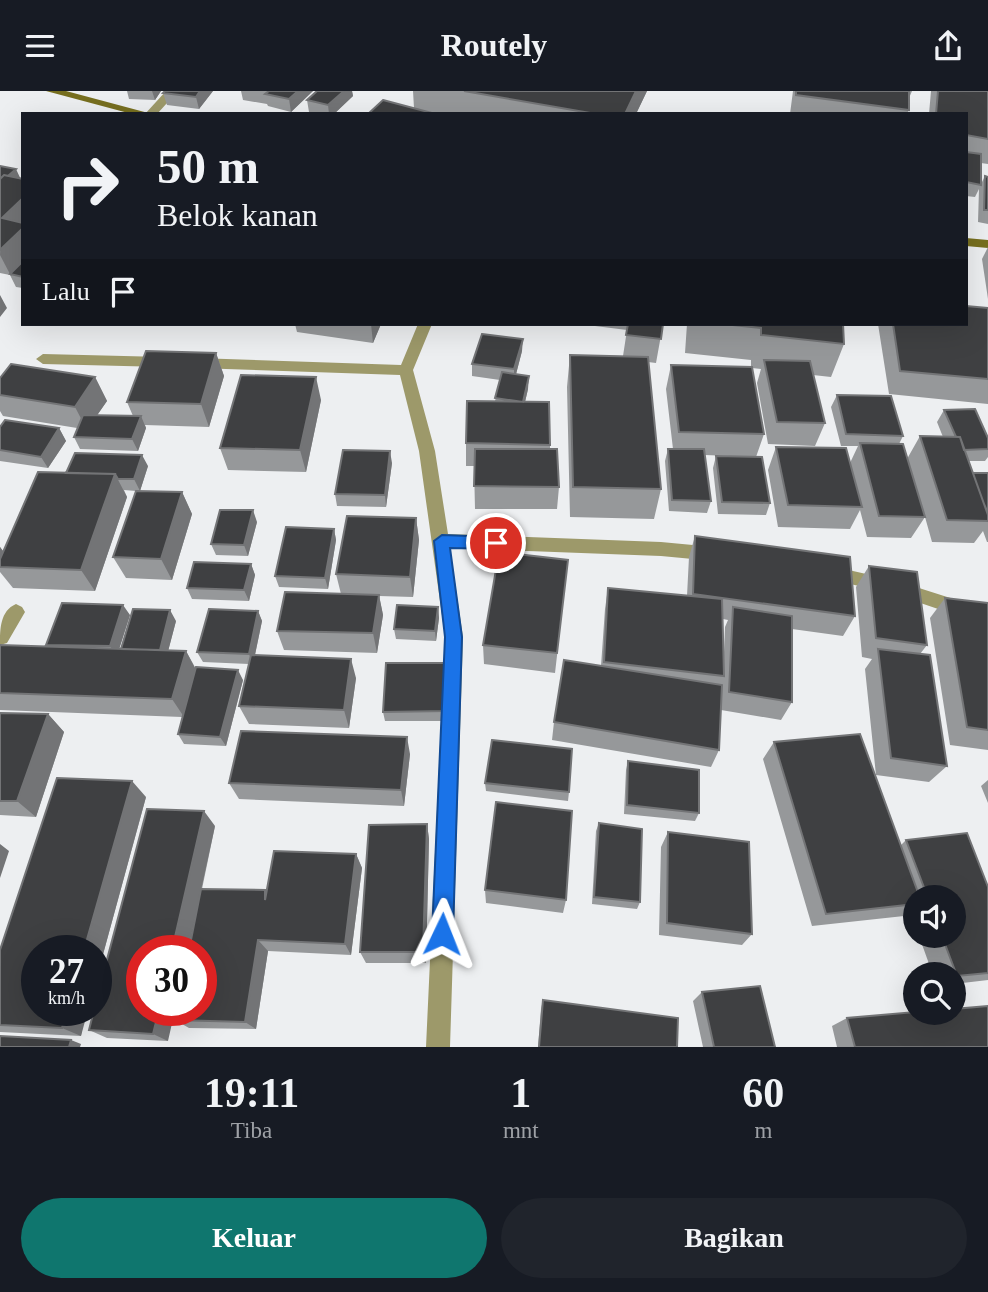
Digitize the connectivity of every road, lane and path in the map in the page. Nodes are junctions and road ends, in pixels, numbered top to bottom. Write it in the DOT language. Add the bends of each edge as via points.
graph roads {
  1 [pos="52,91"];
  2 [pos="172,91"];
  3 [pos="141,112"];
  4 [pos="151,112"];
  5 [pos="968,242"];
  6 [pos="988,244"];
  7 [pos="424,326"];
  8 [pos="43,359"];
  9 [pos="406,370"];
  10 [pos="442,541"];
  11 [pos="737,557"];
  12 [pos="812,568"];
  13 [pos="16,612"];
  14 [pos="988,618"];
  15 [pos="0,637"];
  16 [pos="438,1047"];
  1 -- 3 [label="street"];
  2 -- 4 [label="street"];
  5 -- 6 [label="street"];
  7 -- 9 [label="street"];
  8 -- 9 [label="street"];
  9 -- 10 [label="street" via="427,451"];
  10 -- 11 [label="street" via="661,549"];
  10 -- 16 [label="street" via="454,637"];
  12 -- 14 [label="street" via="897,588"];
  13 -- 15 [label="street"];
}
